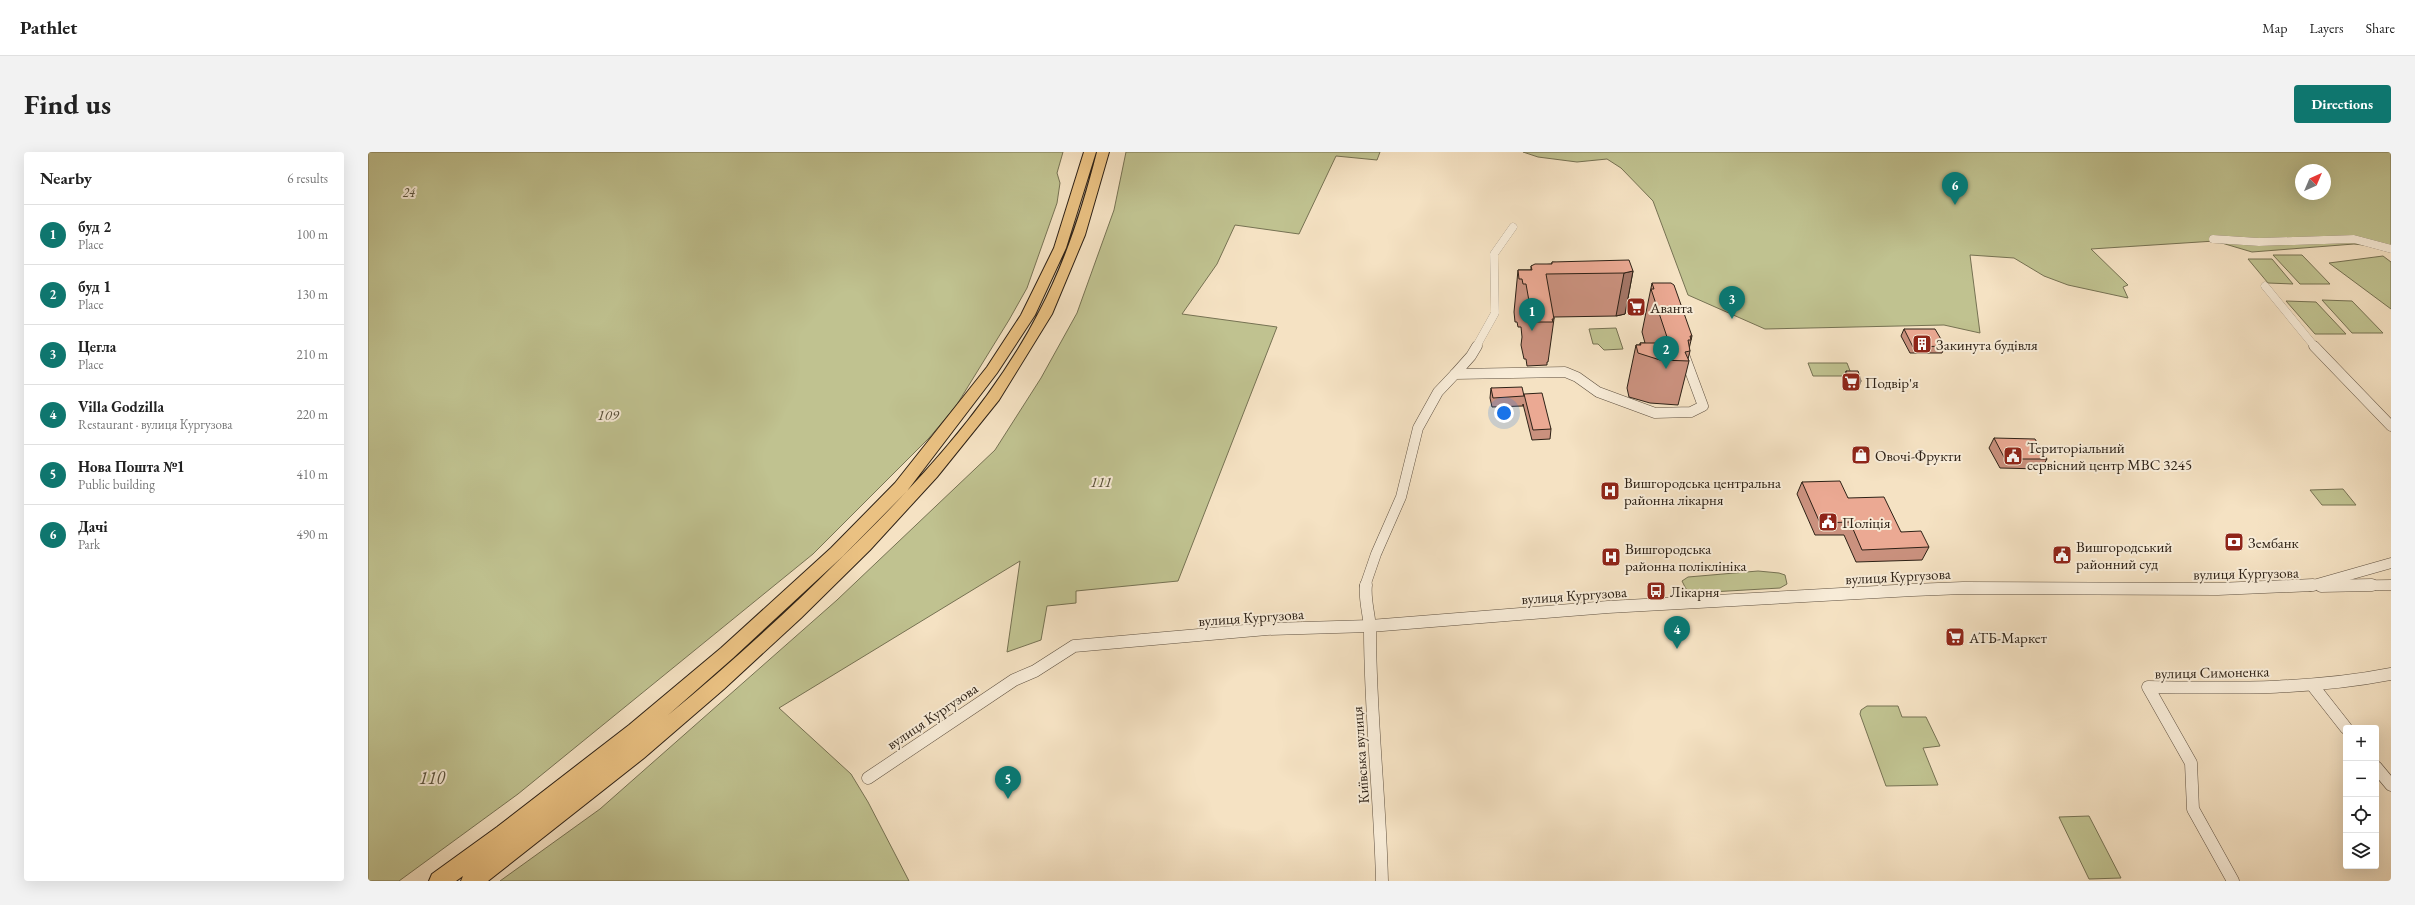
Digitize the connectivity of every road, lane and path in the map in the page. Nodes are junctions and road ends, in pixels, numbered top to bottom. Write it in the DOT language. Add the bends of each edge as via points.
graph roads {
  1 [pos="1090,152"];
  2 [pos="1103,152"];
  3 [pos="1513,227"];
  4 [pos="2213,239"];
  5 [pos="2391,249"];
  6 [pos="2265,286"];
  7 [pos="1680,342"];
  8 [pos="1455,374"];
  9 [pos="2391,426"];
  10 [pos="2391,563"];
  11 [pos="2391,585"];
  12 [pos="2307,587"];
  13 [pos="1370,626"];
  14 [pos="2391,674"];
  15 [pos="2313,686"];
  16 [pos="2344,725"];
  17 [pos="2379,771"];
  18 [pos="868,778"];
  19 [pos="2391,785"];
  20 [pos="439,881"];
  21 [pos="471,881"];
  22 [pos="1382,881"];
  23 [pos="2233,881"];
  1 -- 20 [label="main road" via="1060,248 1028,315 992,370 901,487 837,552 722,658 629,736 504,834"];
  2 -- 21 [label="main road" via="1076,249 1044,316 1008,374 918,491 851,561 749,656 655,737"];
  3 -- 8 [label="street, Київська вулиця" via="1494,254 1495,313 1471,356"];
  4 -- 5 [label="street" via="2259,242 2354,239"];
  6 -- 9 [label="street" via="2306,337"];
  7 -- 8 [label="street" via="1704,406 1691,412 1655,413 1598,392 1565,372"];
  8 -- 13 [label="street, Київська вулиця" via="1438,392 1418,428 1401,497 1376,554 1365,587"];
  10 -- 12 [label="street, вулиця Кургузова"];
  11 -- 12 [label="street"];
  12 -- 13 [label="street, вулиця Кургузова" via="1962,588 1608,607"];
  13 -- 18 [label="street, вулиця Кургузова" via="1267,629 1074,646 1034,671 1014,680"];
  13 -- 22 [label="street, Київська вулиця" via="1370,672 1380,803"];
  14 -- 15 [label="street, вулиця Симоненка" via="2354,683"];
  15 -- 16 [label="street"];
  15 -- 23 [label="street, вулиця Симоненка" via="2148,687 2191,763 2193,809"];
  17 -- 19 [label="street"];
}
